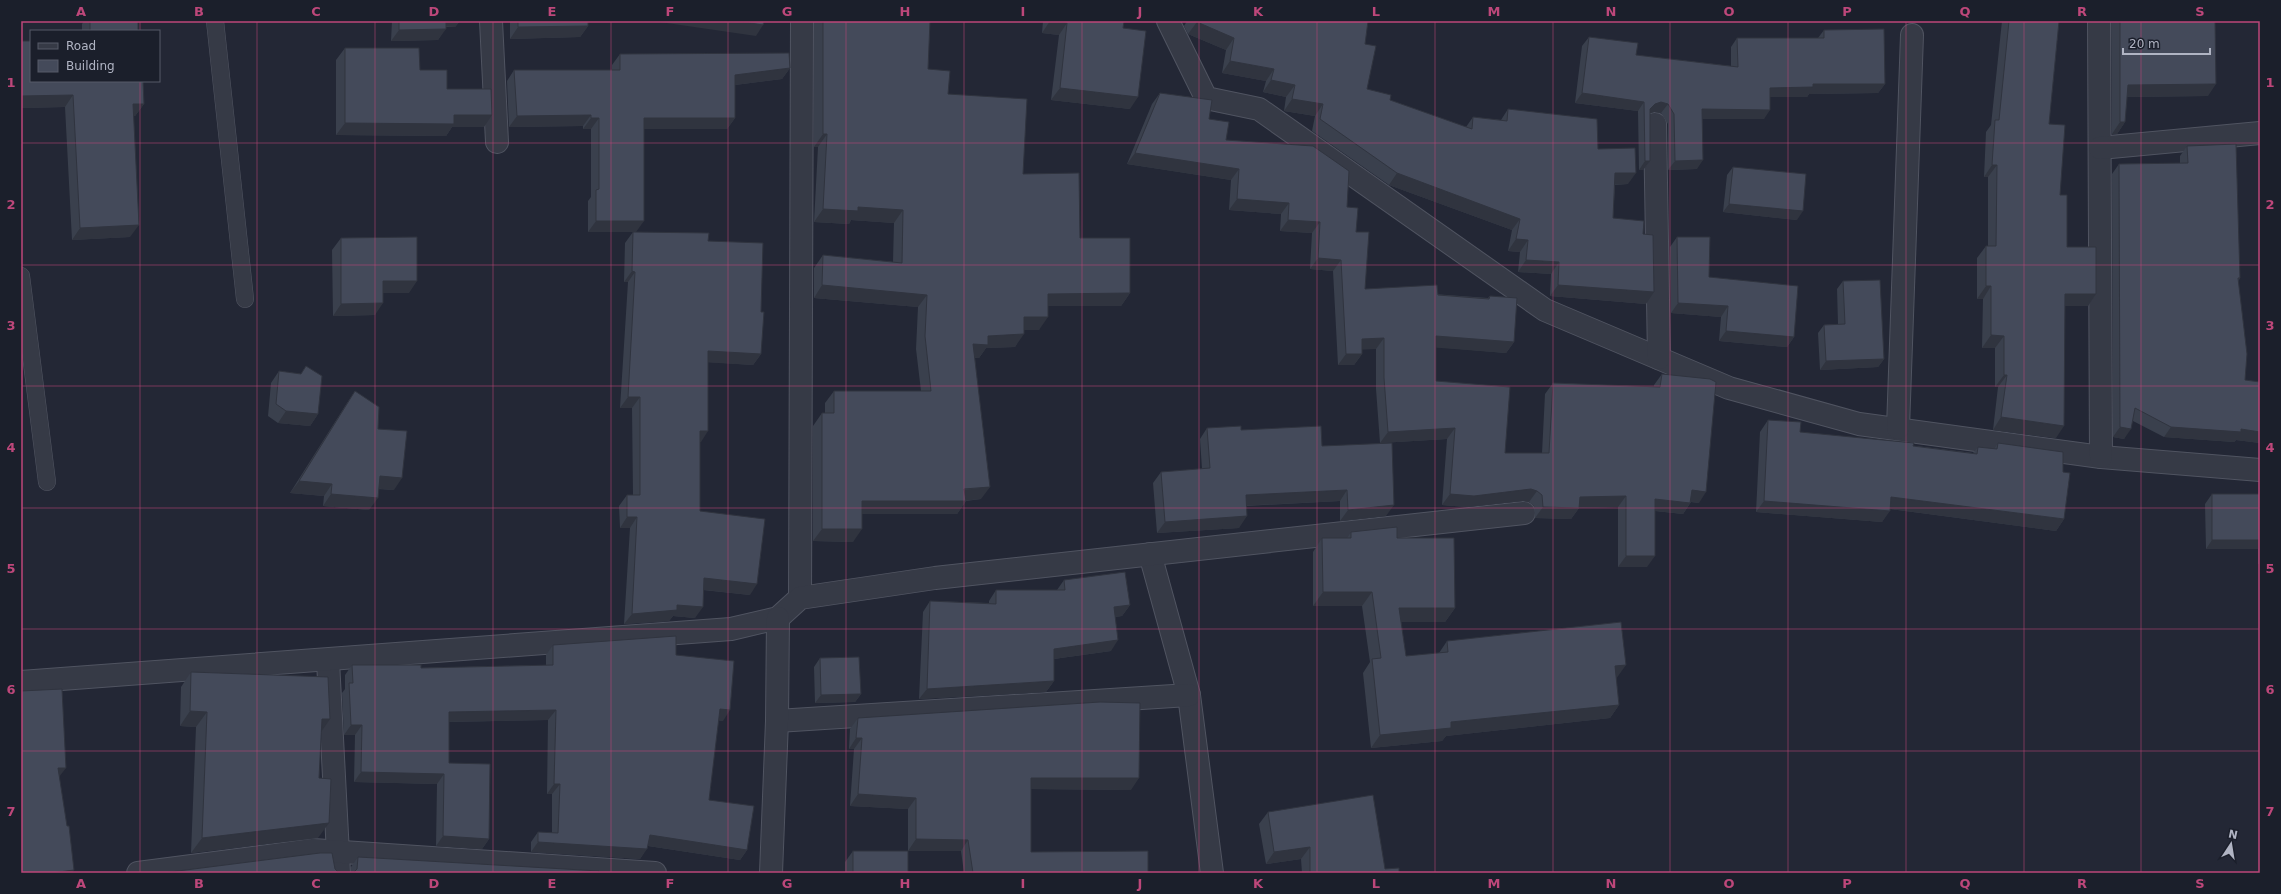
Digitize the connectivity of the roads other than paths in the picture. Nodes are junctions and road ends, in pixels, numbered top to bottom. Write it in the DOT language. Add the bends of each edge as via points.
graph roads {
  1 [pos="215,21"];
  2 [pos="491,21"];
  3 [pos="802,21"];
  4 [pos="1168,21"];
  5 [pos="2099,21"];
  6 [pos="1912,35"];
  7 [pos="1655,124"];
  8 [pos="2260,134"];
  9 [pos="497,142"];
  10 [pos="2100,148"];
  11 [pos="21,276"];
  12 [pos="245,299"];
  13 [pos="1659,358"];
  14 [pos="1898,428"];
  15 [pos="2101,457"];
  16 [pos="2260,470"];
  17 [pos="47,482"];
  18 [pos="1524,513"];
  19 [pos="1150,554"];
  20 [pos="800,598"];
  21 [pos="778,618"];
  22 [pos="328,660"];
  23 [pos="21,682"];
  24 [pos="1189,696"];
  25 [pos="777,721"];
  26 [pos="338,862"];
  27 [pos="138,873"];
  28 [pos="654,873"];
  29 [pos="771,873"];
  30 [pos="1212,873"];
  1 -- 12 [label="lane"];
  2 -- 9 [label="street"];
  3 -- 20 [label="street"];
  4 -- 13 [label="street" via="1206,98 1259,109 1545,310"];
  5 -- 10 [label="street"];
  6 -- 14 [label="street"];
  7 -- 13 [label="street"];
  8 -- 10 [label="street"];
  10 -- 15 [label="street"];
  11 -- 17 [label="lane"];
  13 -- 14 [label="street" via="1729,388 1859,424"];
  14 -- 15 [label="street"];
  15 -- 16 [label="street"];
  18 -- 19 [label="street"];
  19 -- 20 [label="street" via="935,578"];
  19 -- 24 [label="street"];
  20 -- 21 [label="street"];
  21 -- 22 [label="street" via="716,630"];
  21 -- 25 [label="street"];
  22 -- 23 [label="street"];
  22 -- 26 [label="street"];
  24 -- 25 [label="street"];
  24 -- 30 [label="street"];
  25 -- 29 [label="street"];
  26 -- 27 [label="street" via="313,850"];
  26 -- 28 [label="street"];
}
